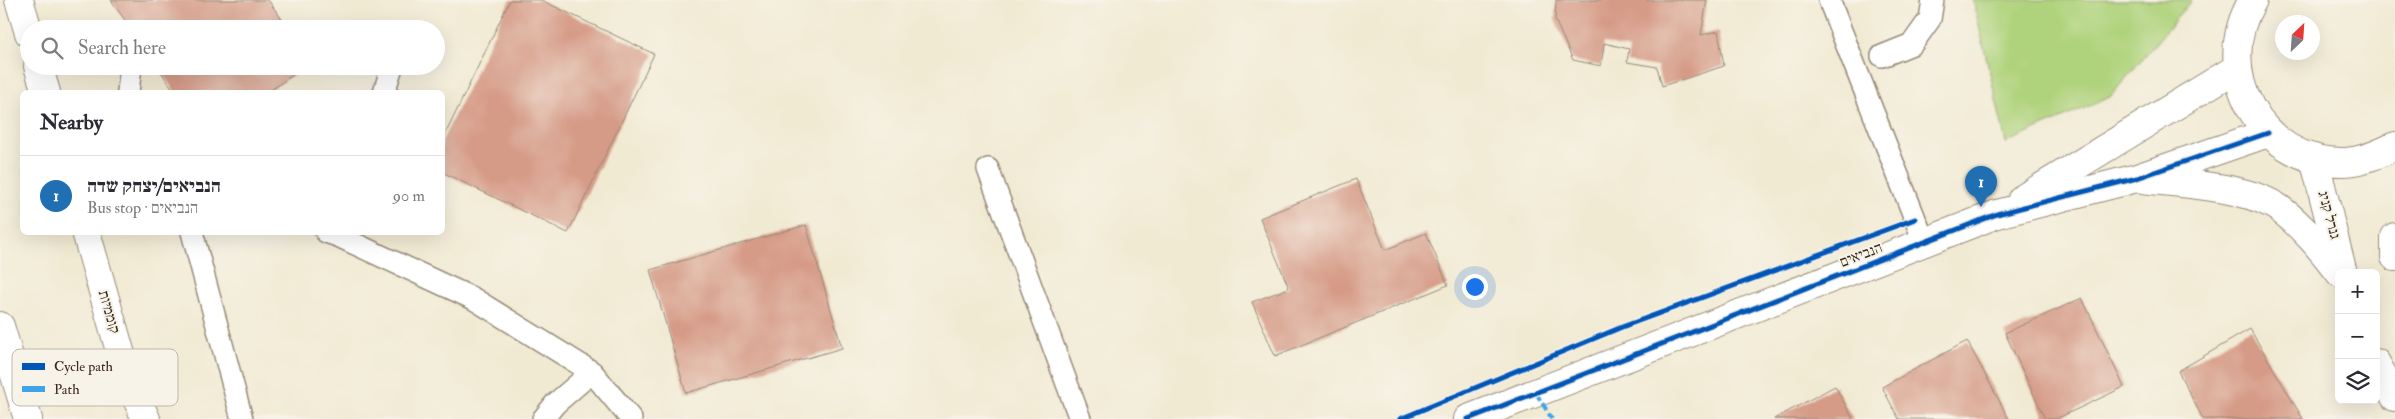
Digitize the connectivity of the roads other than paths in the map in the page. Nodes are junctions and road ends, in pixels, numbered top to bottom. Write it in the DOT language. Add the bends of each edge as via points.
graph roads {
  1 [pos="19,0"];
  2 [pos="1829,0"];
  3 [pos="1933,0"];
  4 [pos="2253,0"];
  5 [pos="25,20"];
  6 [pos="1882,56"];
  7 [pos="2236,68"];
  8 [pos="41,75"];
  9 [pos="131,75"];
  10 [pos="389,75"];
  11 [pos="45,90"];
  12 [pos="128,90"];
  13 [pos="385,90"];
  14 [pos="2268,133"];
  15 [pos="2395,146"];
  16 [pos="2314,158"];
  17 [pos="988,169"];
  18 [pos="2137,178"];
  19 [pos="1997,214"];
  20 [pos="87,235"];
  21 [pos="193,235"];
  22 [pos="336,235"];
  23 [pos="2395,237"];
  24 [pos="1925,244"];
  25 [pos="2395,257"];
  26 [pos="2339,269"];
  27 [pos="2341,269"];
  28 [pos="0,326"];
  29 [pos="119,349"];
  30 [pos="12,366"];
  31 [pos="2380,370"];
  32 [pos="592,372"];
  33 [pos="2395,397"];
  34 [pos="24,406"];
  35 [pos="140,406"];
  36 [pos="28,419"];
  37 [pos="146,419"];
  38 [pos="242,419"];
  39 [pos="544,419"];
  40 [pos="631,419"];
  41 [pos="1080,419"];
  42 [pos="1468,419"];
  1 -- 5 [label="street"];
  2 -- 24 [label="lane"];
  3 -- 6 [label="lane" via="1930,19 1912,44"];
  4 -- 7 [label="street" via="2244,14 2236,40"];
  7 -- 14 [label="street" via="2247,103"];
  7 -- 19 [label="street, הנביאים"];
  8 -- 11 [label="street"];
  9 -- 12 [label="lane"];
  10 -- 13 [label="lane"];
  14 -- 16 [label="street" via="2289,148"];
  14 -- 18 [label="street, הנביאים"];
  15 -- 16 [label="street" via="2374,157 2344,162"];
  16 -- 27 [label="street, גנרל קניג"];
  17 -- 41 [label="lane"];
  18 -- 19 [label="street, הנביאים"];
  18 -- 26 [label="street" via="2251,194 2279,208 2306,230"];
  19 -- 24 [label="street, הנביאים"];
  20 -- 29 [label="street, קוממיות"];
  21 -- 38 [label="lane"];
  22 -- 32 [label="lane" via="474,299"];
  23 -- 25 [label="street"];
  24 -- 42 [label="street, הנביאים"];
  28 -- 30 [label="street"];
  31 -- 33 [label="street"];
  32 -- 39 [label="lane" via="555,404"];
  32 -- 40 [label="lane"];
  34 -- 36 [label="street"];
  35 -- 37 [label="street, קוממיות"];
}
